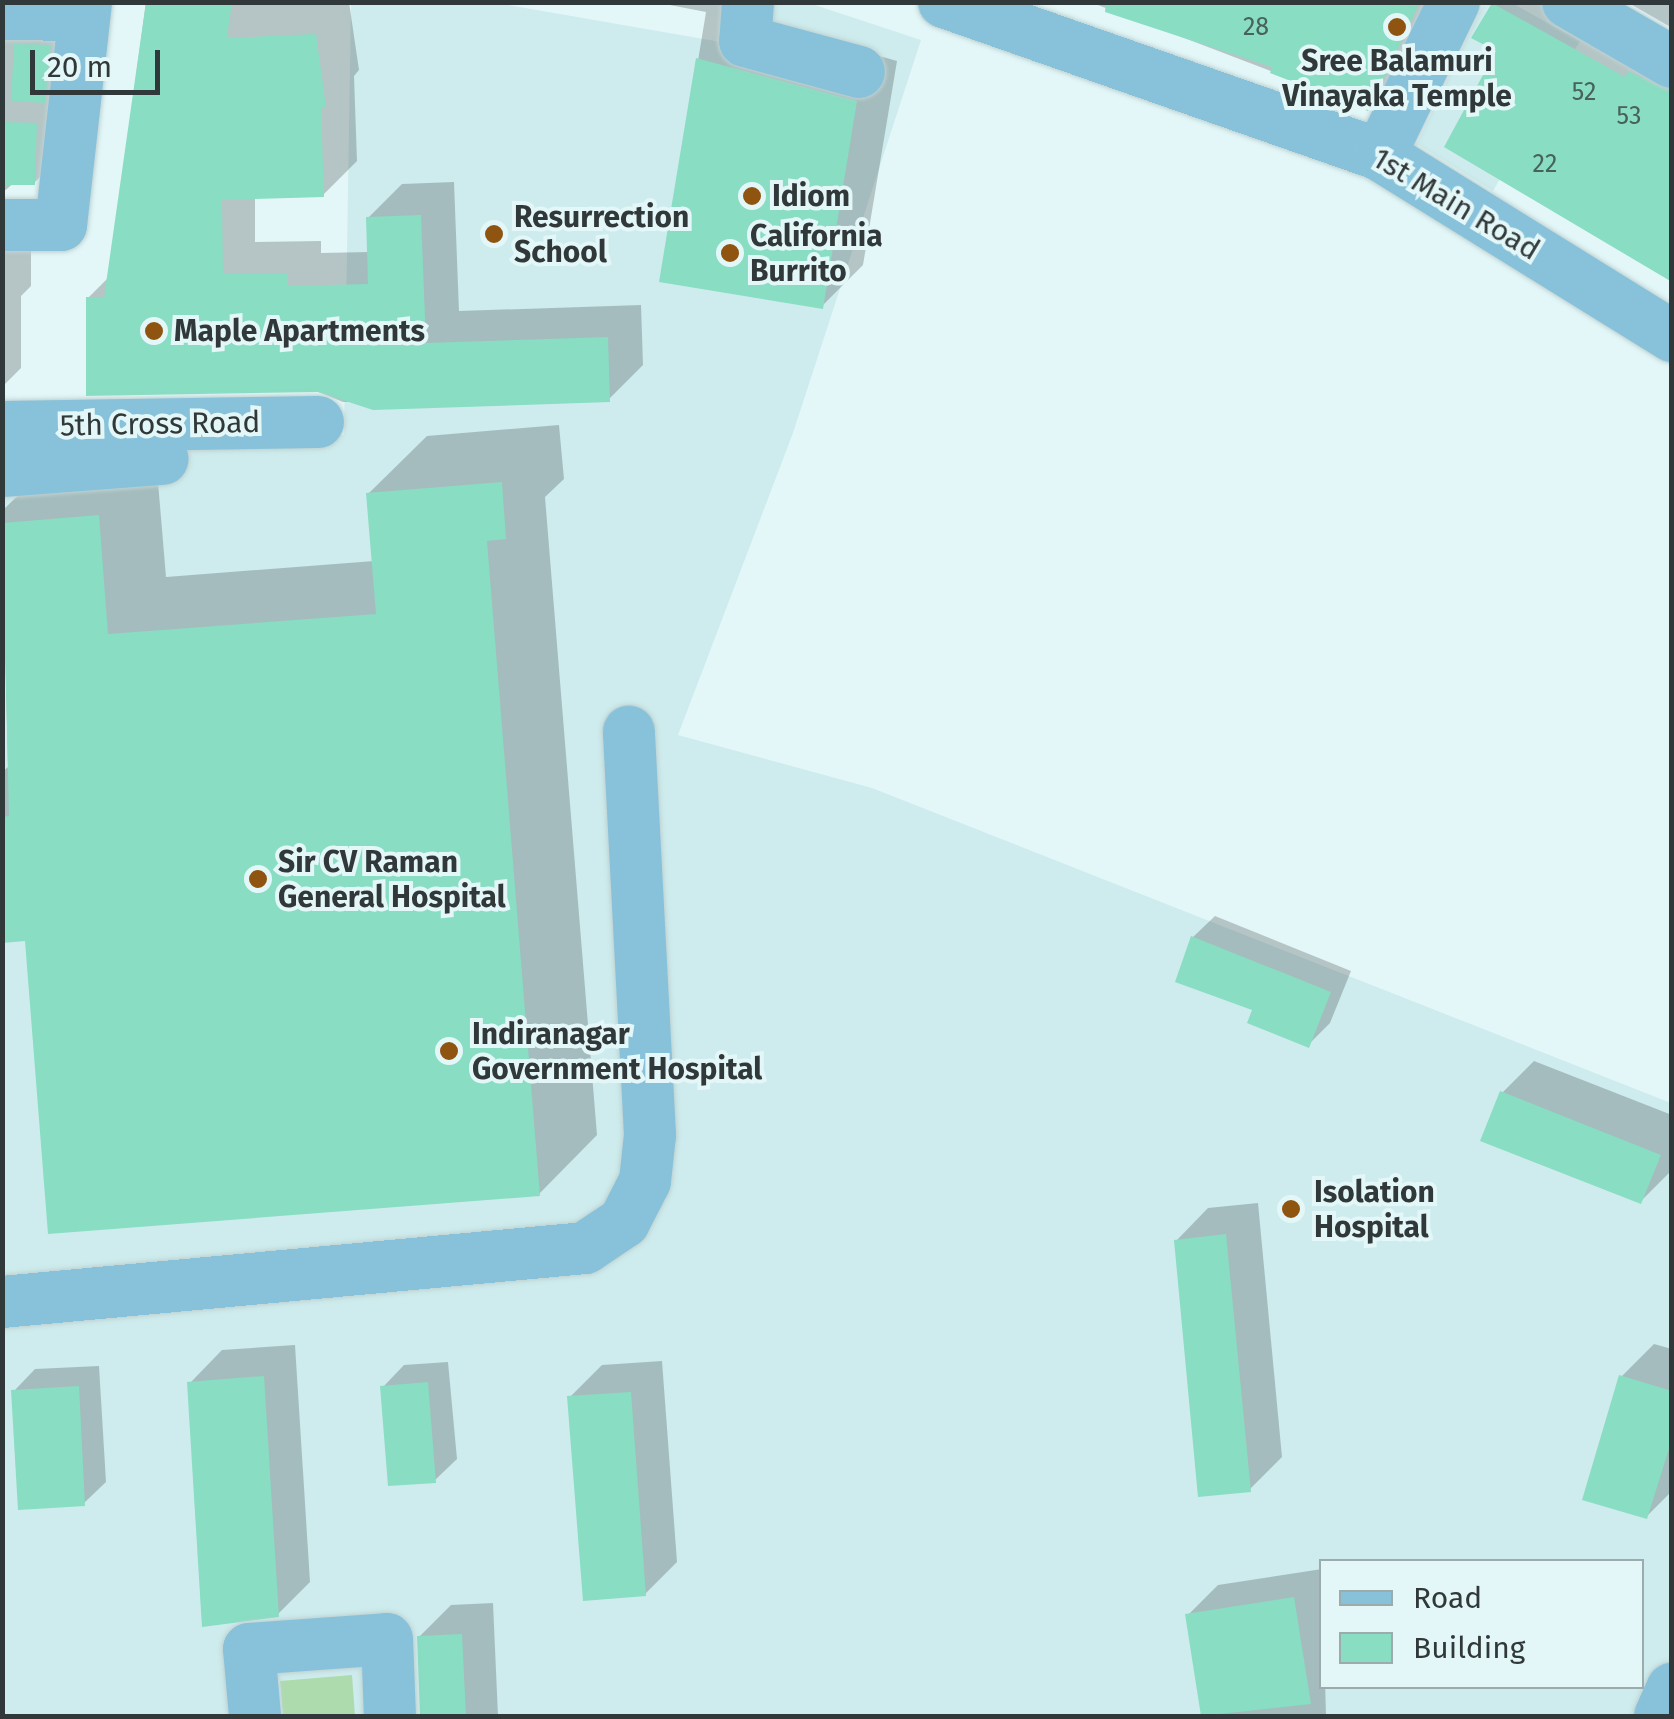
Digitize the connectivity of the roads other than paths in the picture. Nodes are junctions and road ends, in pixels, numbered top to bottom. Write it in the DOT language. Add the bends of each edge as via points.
graph roads {
  1 [pos="748,2"];
  2 [pos="944,2"];
  3 [pos="1454,2"];
  4 [pos="1568,2"];
  5 [pos="85,9"];
  6 [pos="2,14"];
  7 [pos="1672,62"];
  8 [pos="859,72"];
  9 [pos="1380,154"];
  10 [pos="2,225"];
  11 [pos="1672,336"];
  12 [pos="318,422"];
  13 [pos="2,427"];
  14 [pos="164,459"];
  15 [pos="2,472"];
  16 [pos="629,732"];
  17 [pos="2,1302"];
  18 [pos="1672,1689"];
  19 [pos="256,1716"];
  20 [pos="390,1716"];
  21 [pos="1660,1716"];
  1 -- 8 [label="street" via="745,41"];
  2 -- 9 [label="street, 1st Main Road"];
  3 -- 9 [label="street"];
  4 -- 7 [label="street"];
  5 -- 6 [label="street"];
  5 -- 10 [label="street" via="61,225"];
  9 -- 11 [label="street, 1st Main Road"];
  12 -- 13 [label="street, 5th Cross Road"];
  14 -- 15 [label="street"];
  16 -- 17 [label="street" via="650,1136 645,1180 624,1222 585,1248"];
  18 -- 21 [label="street"];
  19 -- 20 [label="street" via="249,1649 387,1639"];
}
